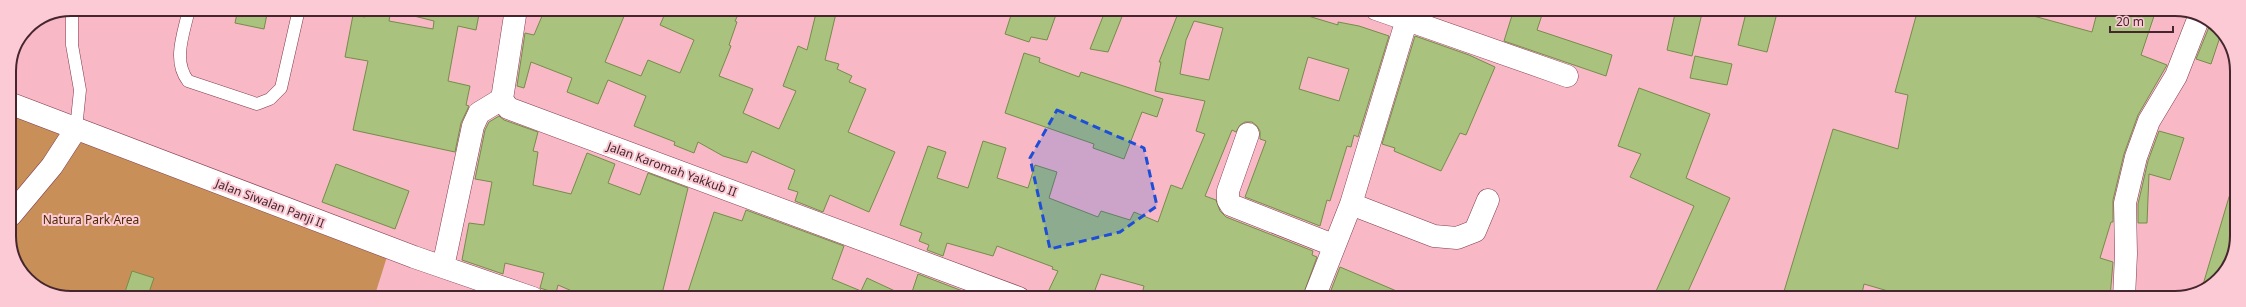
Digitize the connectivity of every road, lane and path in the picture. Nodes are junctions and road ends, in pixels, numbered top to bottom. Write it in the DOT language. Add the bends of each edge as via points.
graph roads {
  1 [pos="72,16"];
  2 [pos="187,16"];
  3 [pos="297,16"];
  4 [pos="515,16"];
  5 [pos="1408,16"];
  6 [pos="1414,16"];
  7 [pos="2197,21"];
  8 [pos="1567,76"];
  9 [pos="502,99"];
  10 [pos="16,106"];
  11 [pos="76,129"];
  12 [pos="1248,134"];
  13 [pos="1488,200"];
  14 [pos="1351,204"];
  15 [pos="16,209"];
  16 [pos="1333,245"];
  17 [pos="443,267"];
  18 [pos="513,291"];
  19 [pos="1000,291"];
  20 [pos="1317,291"];
  21 [pos="2124,291"];
  1 -- 11 [label="lane" via="72,45 80,90"];
  2 -- 3 [label="lane" via="179,53 182,73 188,81 257,104 270,99 281,88"];
  4 -- 9 [label="street"];
  5 -- 14 [label="street"];
  6 -- 8 [label="street"];
  7 -- 21 [label="street" via="2176,76 2148,121 2136,157 2125,203"];
  9 -- 17 [label="street" via="479,113 473,126"];
  9 -- 19 [label="street, Jalan Karomah Yakkub II" via="508,108"];
  10 -- 11 [label="street, Jalan Siwalan Panji II"];
  11 -- 15 [label="street" via="52,166"];
  11 -- 17 [label="street, Jalan Siwalan Panji II"];
  12 -- 16 [label="street" via="1228,191 1231,205"];
  13 -- 14 [label="street" via="1475,231 1457,238 1434,236"];
  14 -- 16 [label="street"];
  16 -- 20 [label="street"];
  17 -- 18 [label="street, Jalan Siwalan Panji II"];
}
